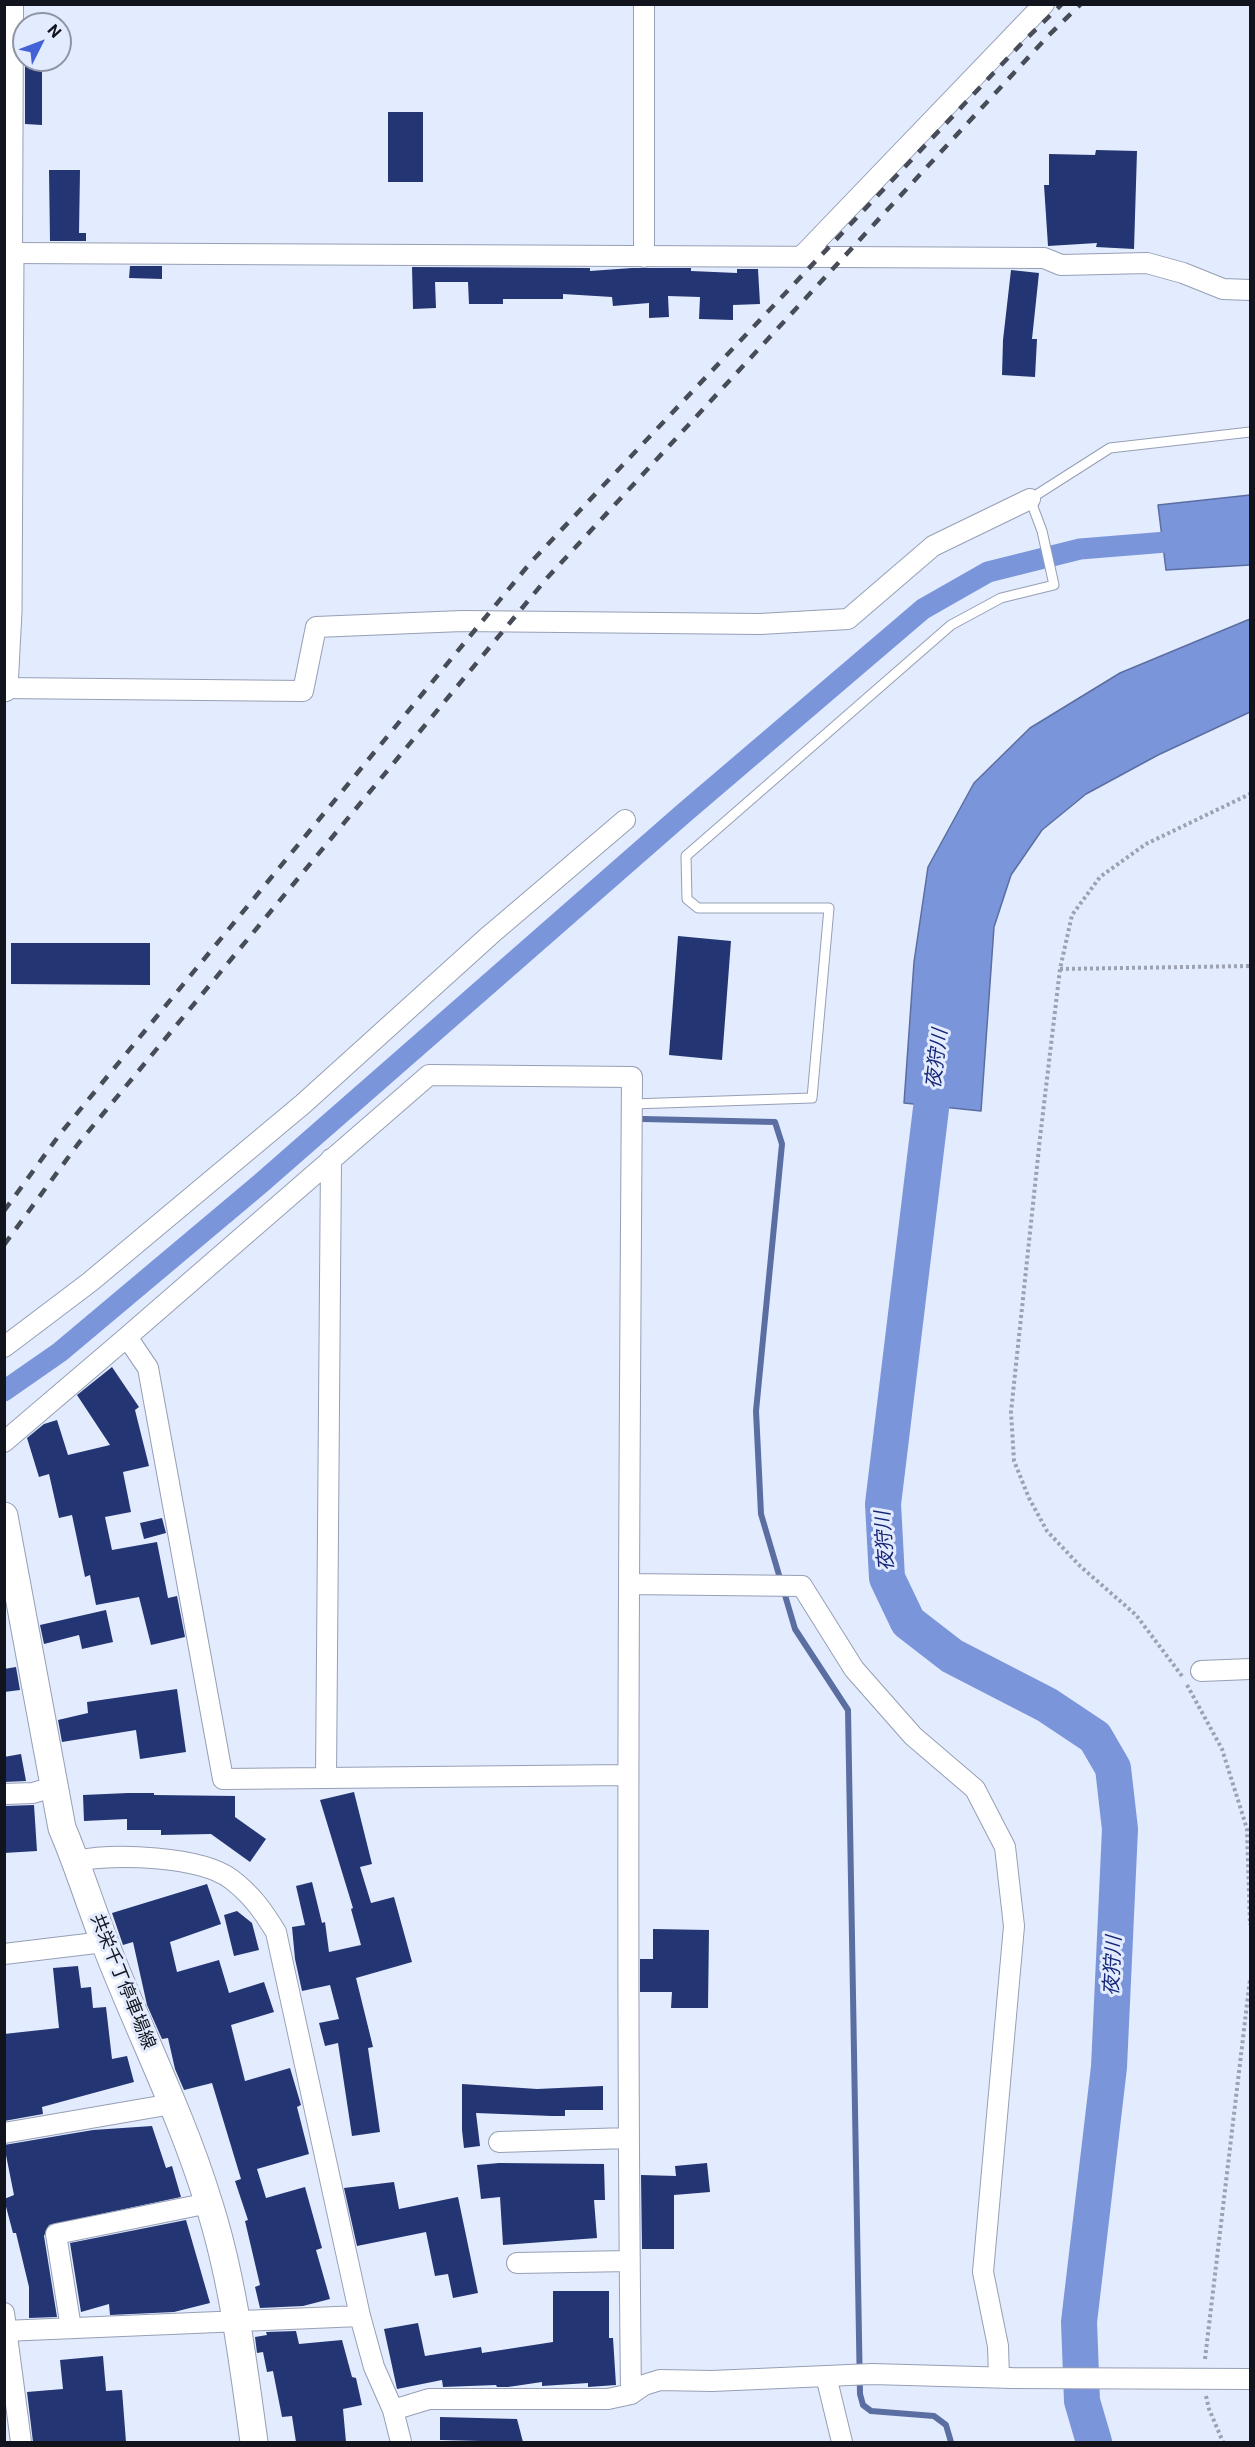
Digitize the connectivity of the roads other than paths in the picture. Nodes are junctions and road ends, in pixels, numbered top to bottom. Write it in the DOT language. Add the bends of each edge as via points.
graph roads {
  1 [pos="11,4"];
  2 [pos="644,4"];
  3 [pos="1044,4"];
  4 [pos="7,254"];
  5 [pos="802,256"];
  6 [pos="644,257"];
  7 [pos="1251,290"];
  8 [pos="1251,432"];
  9 [pos="1030,500"];
  10 [pos="6,611"];
  11 [pos="4,688"];
  12 [pos="625,820"];
  13 [pos="632,1104"];
  14 [pos="331,1159"];
  15 [pos="127,1337"];
  16 [pos="4,1347"];
  17 [pos="4,1442"];
  18 [pos="4,1516"];
  19 [pos="629,1584"];
  20 [pos="1251,1669"];
  21 [pos="1201,1671"];
  22 [pos="628,1775"];
  23 [pos="326,1778"];
  24 [pos="56,1786"];
  25 [pos="4,1794"];
  26 [pos="76,1861"];
  27 [pos="104,1942"];
  28 [pos="4,1954"];
  29 [pos="172,2104"];
  30 [pos="4,2133"];
  31 [pos="628,2138"];
  32 [pos="499,2142"];
  33 [pos="209,2203"];
  34 [pos="629,2261"];
  35 [pos="517,2263"];
  36 [pos="360,2316"];
  37 [pos="237,2321"];
  38 [pos="5,2325"];
  39 [pos="71,2328"];
  40 [pos="826,2376"];
  41 [pos="1006,2378"];
  42 [pos="1251,2379"];
  43 [pos="631,2394"];
  44 [pos="393,2410"];
  45 [pos="21,2442"];
  46 [pos="254,2442"];
  47 [pos="401,2442"];
  48 [pos="842,2442"];
  1 -- 4 [label="street"];
  2 -- 6 [label="street"];
  3 -- 5 [label="street"];
  4 -- 6 [label="street"];
  4 -- 10 [label="main road"];
  5 -- 6 [label="street"];
  5 -- 7 [label="street" via="1044,258 1061,265 1147,263 1223,289"];
  8 -- 9 [label="lane" via="1110,448"];
  9 -- 11 [label="street" via="933,546 848,620 760,624 462,621 316,627 303,691"];
  9 -- 13 [label="lane" via="1042,531 1054,585 1001,598 951,625 686,856 687,899 698,908 830,908 812,1098"];
  10 -- 11 [label="main road"];
  12 -- 16 [label="street" via="490,935 303,1104 90,1282"];
  13 -- 14 [label="street" via="632,1077 429,1075"];
  13 -- 19 [label="street"];
  14 -- 15 [label="street"];
  14 -- 23 [label="street"];
  15 -- 17 [label="street"];
  15 -- 23 [label="street" via="148,1368 223,1779"];
  18 -- 24 [label="main road, 共栄千丁停車場線"];
  19 -- 22 [label="street"];
  19 -- 41 [label="street" via="802,1586 854,1670 913,1736 975,1789 1005,1847 1014,1926 983,2272"];
  20 -- 21 [label="street"];
  22 -- 23 [label="street"];
  22 -- 31 [label="street"];
  24 -- 25 [label="street" via="33,1793"];
  24 -- 26 [label="main road, 共栄千丁停車場線" via="62,1827"];
  26 -- 27 [label="main road, 共栄千丁停車場線"];
  26 -- 36 [label="street" via="149,1858 203,1867 230,1878 259,1904 276,1932"];
  27 -- 28 [label="street"];
  27 -- 29 [label="main road, 共栄千丁停車場線"];
  29 -- 30 [label="street"];
  29 -- 33 [label="main road, 共栄千丁停車場線"];
  31 -- 32 [label="street"];
  31 -- 34 [label="street"];
  33 -- 37 [label="main road, 共栄千丁停車場線"];
  33 -- 39 [label="street" via="56,2234"];
  34 -- 35 [label="street"];
  34 -- 43 [label="street"];
  36 -- 37 [label="street"];
  36 -- 44 [label="street" via="374,2367"];
  37 -- 39 [label="street"];
  37 -- 46 [label="main road, 共栄千丁停車場線"];
  38 -- 39 [label="street"];
  38 -- 45 [label="street"];
  40 -- 41 [label="street"];
  40 -- 43 [label="street" via="660,2380"];
  40 -- 48 [label="street"];
  41 -- 42 [label="street"];
  43 -- 44 [label="street" via="608,2399 429,2400"];
  44 -- 47 [label="street"];
}
